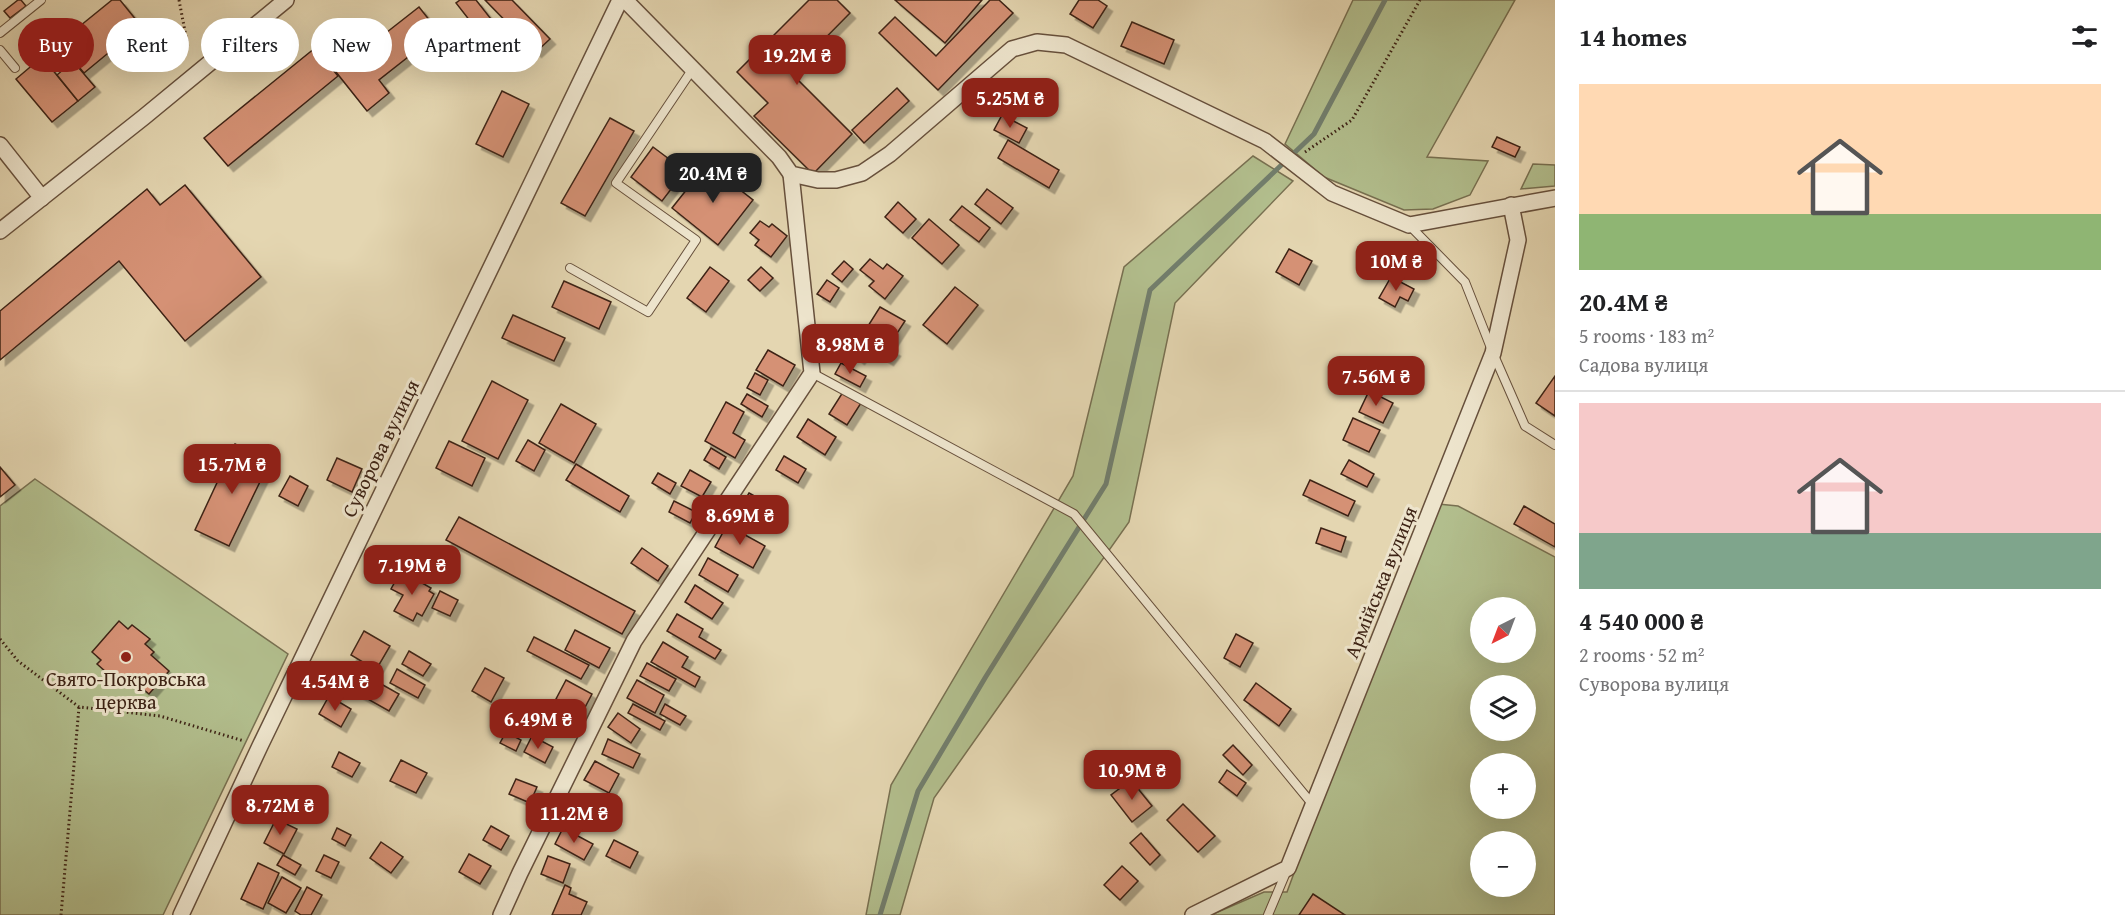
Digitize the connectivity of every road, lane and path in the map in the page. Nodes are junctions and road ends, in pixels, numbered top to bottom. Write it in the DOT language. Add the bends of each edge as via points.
graph roads {
  1 [pos="41,0"];
  2 [pos="179,0"];
  3 [pos="286,0"];
  4 [pos="623,0"];
  5 [pos="1420,0"];
  6 [pos="182,18"];
  7 [pos="0,33"];
  8 [pos="0,50"];
  9 [pos="15,69"];
  10 [pos="692,70"];
  11 [pos="0,145"];
  12 [pos="1292,162"];
  13 [pos="791,174"];
  14 [pos="42,198"];
  15 [pos="1555,198"];
  16 [pos="1511,205"];
  17 [pos="1409,225"];
  18 [pos="0,231"];
  19 [pos="570,268"];
  20 [pos="1493,353"];
  21 [pos="812,373"];
  22 [pos="1555,445"];
  23 [pos="0,639"];
  24 [pos="79,707"];
  25 [pos="260,746"];
  26 [pos="1313,805"];
  27 [pos="1288,868"];
  28 [pos="62,915"];
  29 [pos="181,915"];
  30 [pos="501,915"];
  31 [pos="1193,915"];
  32 [pos="1268,915"];
  1 -- 7 [label="lane"];
  2 -- 6 [label="path"];
  3 -- 14 [label="street"];
  4 -- 10 [label="street"];
  4 -- 25 [label="street, Суворова вулиця"];
  5 -- 12 [label="path" via="1352,120"];
  8 -- 9 [label="lane"];
  10 -- 13 [label="street" via="779,157"];
  10 -- 19 [label="lane" via="616,183 696,240 648,312"];
  11 -- 14 [label="street"];
  12 -- 13 [label="street" via="1265,141 1066,45 1037,42 1012,49 890,154 862,173 836,180"];
  12 -- 17 [label="street" via="1332,193"];
  13 -- 21 [label="street"];
  14 -- 18 [label="street"];
  15 -- 16 [label="street"];
  16 -- 17 [label="street"];
  16 -- 20 [label="street, Армійська вулиця" via="1518,240"];
  17 -- 20 [label="lane" via="1465,282"];
  20 -- 22 [label="lane" via="1526,426"];
  20 -- 26 [label="street, Армійська вулиця"];
  21 -- 26 [label="lane" via="1074,514"];
  21 -- 30 [label="street" via="634,641"];
  23 -- 24 [label="path" via="18,662"];
  24 -- 25 [label="path" via="160,716"];
  24 -- 28 [label="path"];
  25 -- 29 [label="street, Суворова вулиця"];
  26 -- 27 [label="street, Армійська вулиця"];
  27 -- 31 [label="street"];
  27 -- 32 [label="lane"];
}
